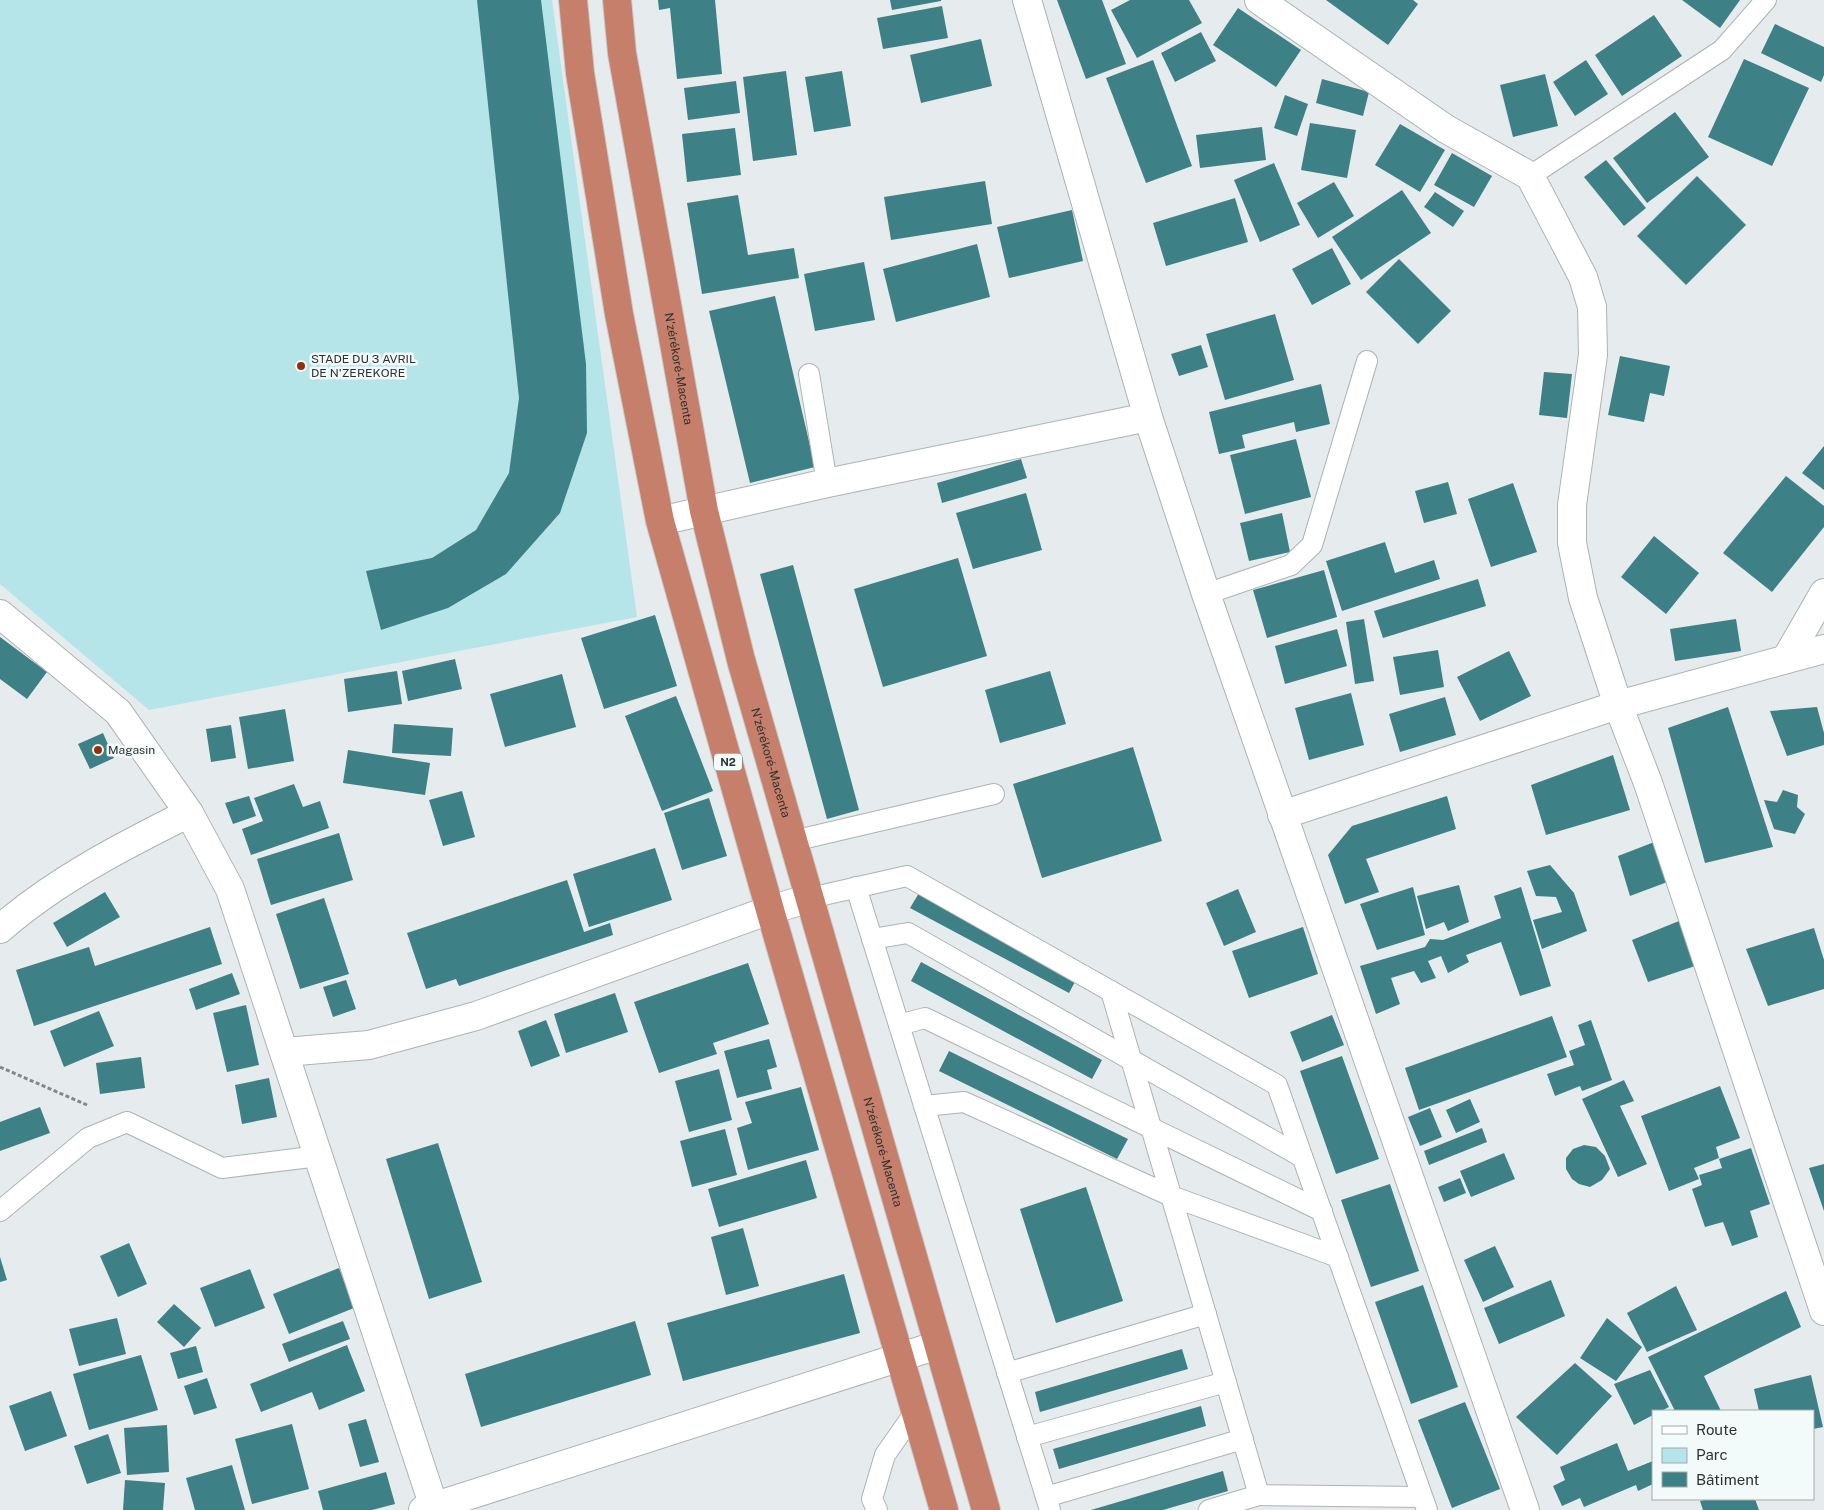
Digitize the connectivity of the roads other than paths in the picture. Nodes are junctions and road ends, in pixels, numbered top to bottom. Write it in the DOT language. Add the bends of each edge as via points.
graph roads {
  1 [pos="572,0"];
  2 [pos="617,0"];
  3 [pos="1027,0"];
  4 [pos="1259,0"];
  5 [pos="1766,0"];
  6 [pos="1530,176"];
  7 [pos="1367,361"];
  8 [pos="809,374"];
  9 [pos="1148,417"];
  10 [pos="827,482"];
  11 [pos="704,511"];
  12 [pos="660,521"];
  13 [pos="1824,593"];
  14 [pos="1206,594"];
  15 [pos="0,614"];
  16 [pos="1824,649"];
  17 [pos="1786,659"];
  18 [pos="1618,705"];
  19 [pos="994,794"];
  20 [pos="189,813"];
  21 [pos="1282,814"];
  22 [pos="793,841"];
  23 [pos="856,887"];
  24 [pos="810,898"];
  25 [pos="770,910"];
  26 [pos="0,929"];
  27 [pos="872,939"];
  28 [pos="1111,991"];
  29 [pos="899,1025"];
  30 [pos="284,1052"];
  31 [pos="1132,1062"];
  32 [pos="924,1106"];
  33 [pos="1152,1130"];
  34 [pos="319,1156"];
  35 [pos="1302,1157"];
  36 [pos="1172,1196"];
  37 [pos="0,1211"];
  38 [pos="1322,1211"];
  39 [pos="1338,1258"];
  40 [pos="1824,1310"];
  41 [pos="1206,1314"];
  42 [pos="938,1346"];
  43 [pos="900,1358"];
  44 [pos="1007,1373"];
  45 [pos="1226,1382"];
  46 [pos="915,1412"];
  47 [pos="1028,1437"];
  48 [pos="1243,1439"];
  49 [pos="1259,1495"];
  50 [pos="1048,1503"];
  51 [pos="1425,1504"];
  52 [pos="431,1509"];
  53 [pos="877,1510"];
  54 [pos="944,1510"];
  55 [pos="986,1510"];
  56 [pos="1209,1510"];
  57 [pos="1526,1510"];
  1 -- 12 [label="highway, N2" via="580,73 617,304"];
  2 -- 11 [label="highway, N'zérékoré-Macenta" via="622,53"];
  3 -- 9 [label="street"];
  4 -- 6 [label="street" via="1446,129"];
  5 -- 6 [label="lane" via="1722,50"];
  6 -- 18 [label="street" via="1583,277 1592,307 1593,354 1572,505 1572,543 1583,598"];
  7 -- 14 [label="lane" via="1312,545 1291,565"];
  8 -- 10 [label="lane"];
  9 -- 10 [label="street"];
  9 -- 14 [label="street"];
  10 -- 11 [label="street"];
  11 -- 12 [label="street"];
  11 -- 22 [label="highway, N'zérékoré-Macenta" via="741,660"];
  12 -- 25 [label="highway, N2"];
  13 -- 17 [label="street"];
  14 -- 21 [label="street"];
  15 -- 20 [label="street" via="118,712"];
  16 -- 17 [label="street"];
  17 -- 18 [label="street"];
  18 -- 21 [label="street"];
  18 -- 40 [label="street" via="1648,783"];
  19 -- 22 [label="lane"];
  20 -- 26 [label="street" via="104,856 17,914"];
  20 -- 30 [label="street" via="230,888"];
  21 -- 57 [label="street"];
  22 -- 24 [label="highway, N'zérékoré-Macenta"];
  23 -- 24 [label="lane"];
  23 -- 27 [label="lane"];
  23 -- 28 [label="lane" via="907,876"];
  24 -- 25 [label="street"];
  24 -- 42 [label="highway, N'zérékoré-Macenta"];
  25 -- 30 [label="street" via="476,1016 369,1044"];
  25 -- 43 [label="highway, N2"];
  27 -- 29 [label="lane"];
  27 -- 31 [label="lane" via="908,933"];
  28 -- 31 [label="lane"];
  28 -- 35 [label="lane" via="1277,1084"];
  29 -- 32 [label="lane"];
  29 -- 33 [label="lane" via="925,1018"];
  30 -- 34 [label="street"];
  31 -- 33 [label="lane"];
  31 -- 35 [label="lane"];
  32 -- 36 [label="lane" via="964,1102"];
  32 -- 44 [label="lane"];
  33 -- 36 [label="lane"];
  33 -- 38 [label="lane"];
  34 -- 37 [label="lane" via="222,1168 127,1122 88,1138"];
  34 -- 52 [label="street"];
  35 -- 38 [label="lane"];
  36 -- 39 [label="lane"];
  36 -- 41 [label="lane"];
  38 -- 39 [label="lane"];
  39 -- 51 [label="lane"];
  41 -- 44 [label="lane"];
  41 -- 45 [label="lane"];
  42 -- 43 [label="street"];
  42 -- 55 [label="highway, N'zérékoré-Macenta"];
  43 -- 46 [label="highway, N2"];
  43 -- 52 [label="street"];
  44 -- 47 [label="lane"];
  45 -- 47 [label="lane"];
  45 -- 48 [label="lane"];
  46 -- 53 [label="lane" via="886,1455 872,1499"];
  46 -- 54 [label="highway, N2"];
  47 -- 50 [label="lane"];
  48 -- 49 [label="lane"];
  48 -- 50 [label="lane"];
  49 -- 51 [label="lane"];
  49 -- 56 [label="lane"];
}
